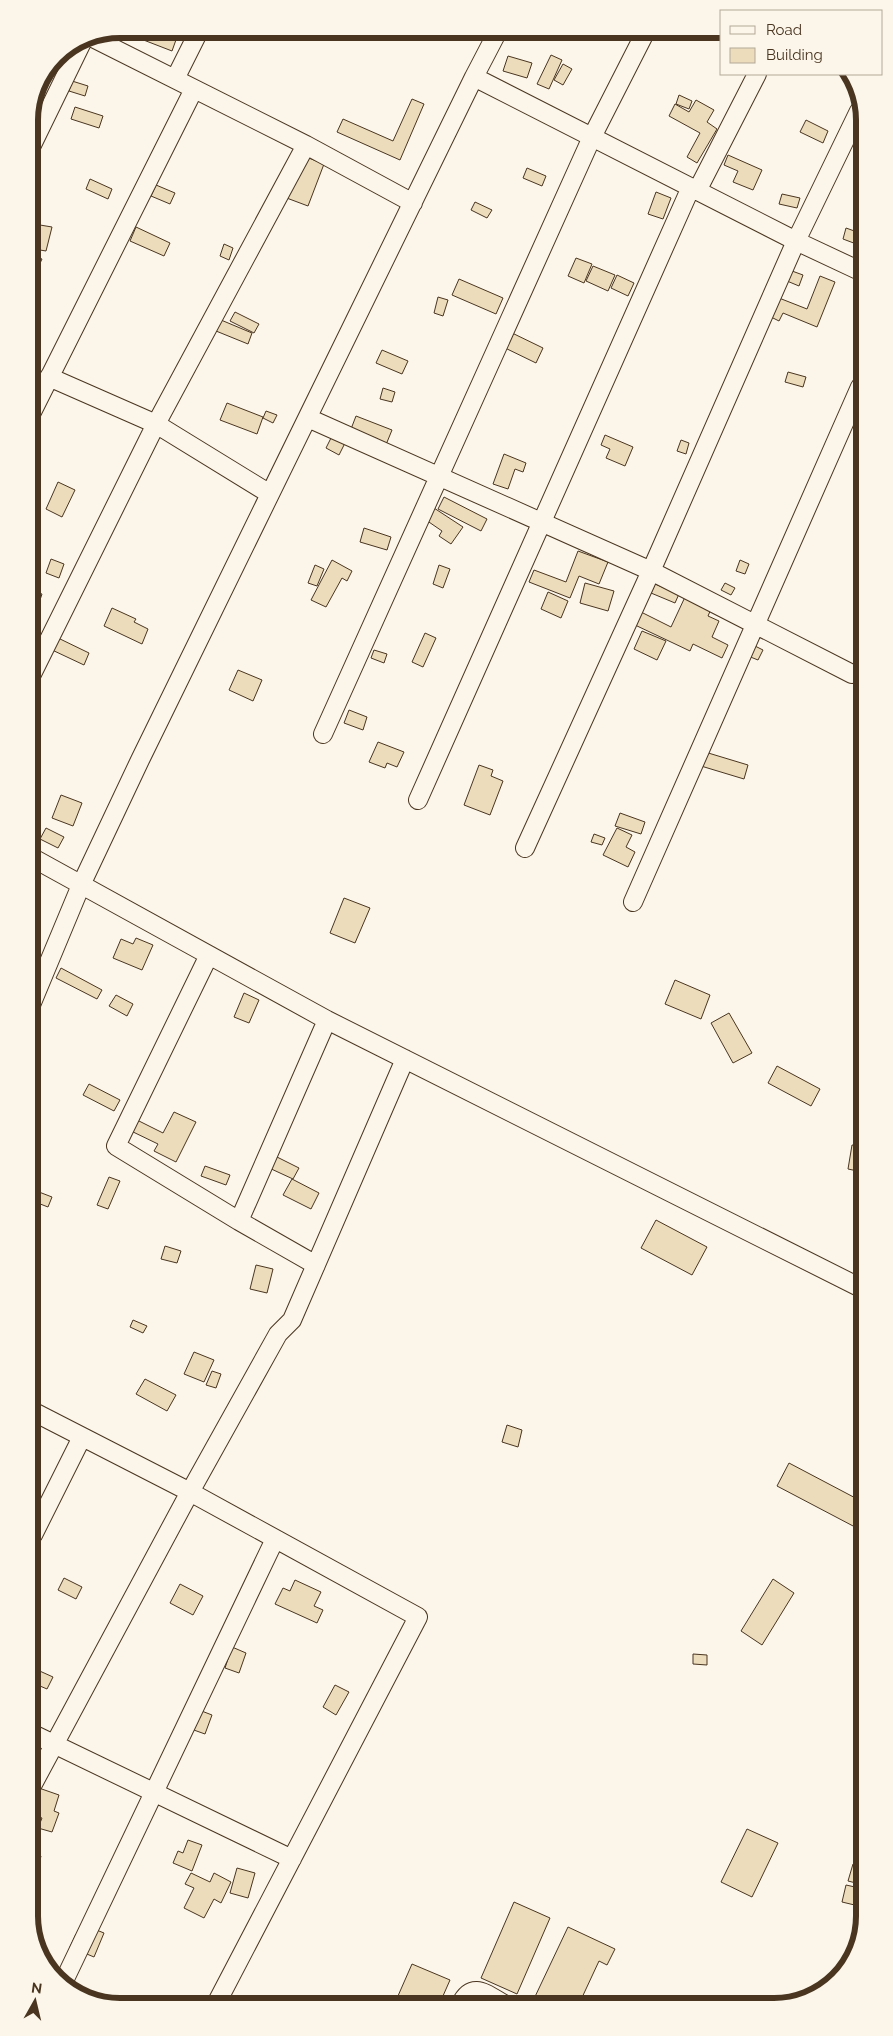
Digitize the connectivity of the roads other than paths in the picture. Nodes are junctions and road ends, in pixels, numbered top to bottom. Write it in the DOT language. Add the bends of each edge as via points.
graph roads {
  1 [pos="195,38"];
  2 [pos="494,38"];
  3 [pos="642,38"];
  4 [pos="98,41"];
  5 [pos="79,48"];
  6 [pos="756,75"];
  7 [pos="474,77"];
  8 [pos="174,79"];
  9 [pos="194,89"];
  10 [pos="856,117"];
  11 [pos="38,133"];
  12 [pos="592,137"];
  13 [pos="306,145"];
  14 [pos="694,189"];
  15 [pos="414,203"];
  16 [pos="796,240"];
  17 [pos="856,269"];
  18 [pos="49,377"];
  19 [pos="856,396"];
  20 [pos="38,400"];
  21 [pos="308,418"];
  22 [pos="156,424"];
  23 [pos="437,476"];
  24 [pos="270,494"];
  25 [pos="543,522"];
  26 [pos="651,572"];
  27 [pos="754,625"];
  28 [pos="38,662"];
  29 [pos="852,674"];
  30 [pos="323,734"];
  31 [pos="418,800"];
  32 [pos="525,848"];
  33 [pos="38,861"];
  34 [pos="81,885"];
  35 [pos="633,902"];
  36 [pos="209,955"];
  37 [pos="38,988"];
  38 [pos="327,1020"];
  39 [pos="405,1059"];
  40 [pos="239,1221"];
  41 [pos="316,1265"];
  42 [pos="856,1286"];
  43 [pos="38,1415"];
  44 [pos="82,1437"];
  45 [pos="190,1492"];
  46 [pos="38,1525"];
  47 [pos="275,1538"];
  48 [pos="38,1736"];
  49 [pos="56,1745"];
  50 [pos="38,1776"];
  51 [pos="154,1791"];
  52 [pos="292,1859"];
  53 [pos="65,1978"];
  54 [pos="219,1998"];
  55 [pos="463,1998"];
  56 [pos="493,1998"];
  1 -- 8 [label="street"];
  2 -- 7 [label="street"];
  3 -- 12 [label="street"];
  4 -- 8 [label="street"];
  5 -- 11 [label="street"];
  6 -- 14 [label="street"];
  7 -- 12 [label="street"];
  7 -- 15 [label="street"];
  8 -- 9 [label="street"];
  9 -- 13 [label="street"];
  9 -- 18 [label="street"];
  10 -- 16 [label="street"];
  12 -- 14 [label="street"];
  12 -- 23 [label="street"];
  13 -- 15 [label="street"];
  13 -- 22 [label="street"];
  14 -- 16 [label="street"];
  14 -- 25 [label="street"];
  15 -- 21 [label="street"];
  16 -- 17 [label="street"];
  16 -- 26 [label="street"];
  18 -- 20 [label="street"];
  18 -- 22 [label="street"];
  19 -- 27 [label="street"];
  21 -- 23 [label="street"];
  21 -- 24 [label="street"];
  22 -- 24 [label="street"];
  22 -- 28 [label="street"];
  23 -- 25 [label="street"];
  23 -- 30 [label="street"];
  24 -- 34 [label="street"];
  25 -- 26 [label="street"];
  25 -- 31 [label="street"];
  26 -- 27 [label="street"];
  26 -- 32 [label="street"];
  27 -- 29 [label="street"];
  27 -- 35 [label="street"];
  33 -- 34 [label="street"];
  34 -- 36 [label="street"];
  34 -- 37 [label="street"];
  36 -- 38 [label="street"];
  36 -- 40 [label="street" via="116,1146"];
  38 -- 39 [label="street"];
  38 -- 40 [label="street"];
  39 -- 41 [label="street"];
  39 -- 42 [label="street"];
  40 -- 41 [label="street"];
  41 -- 45 [label="street" via="292,1320 278,1334"];
  43 -- 44 [label="street"];
  44 -- 45 [label="street"];
  44 -- 46 [label="street"];
  45 -- 47 [label="street"];
  45 -- 49 [label="street"];
  47 -- 51 [label="street"];
  47 -- 52 [label="street" via="418,1617"];
  48 -- 49 [label="street"];
  49 -- 50 [label="street"];
  49 -- 51 [label="street"];
  51 -- 52 [label="street"];
  51 -- 53 [label="street"];
  52 -- 54 [label="street"];
  55 -- 56 [label="street" via="473,1990"];
}
